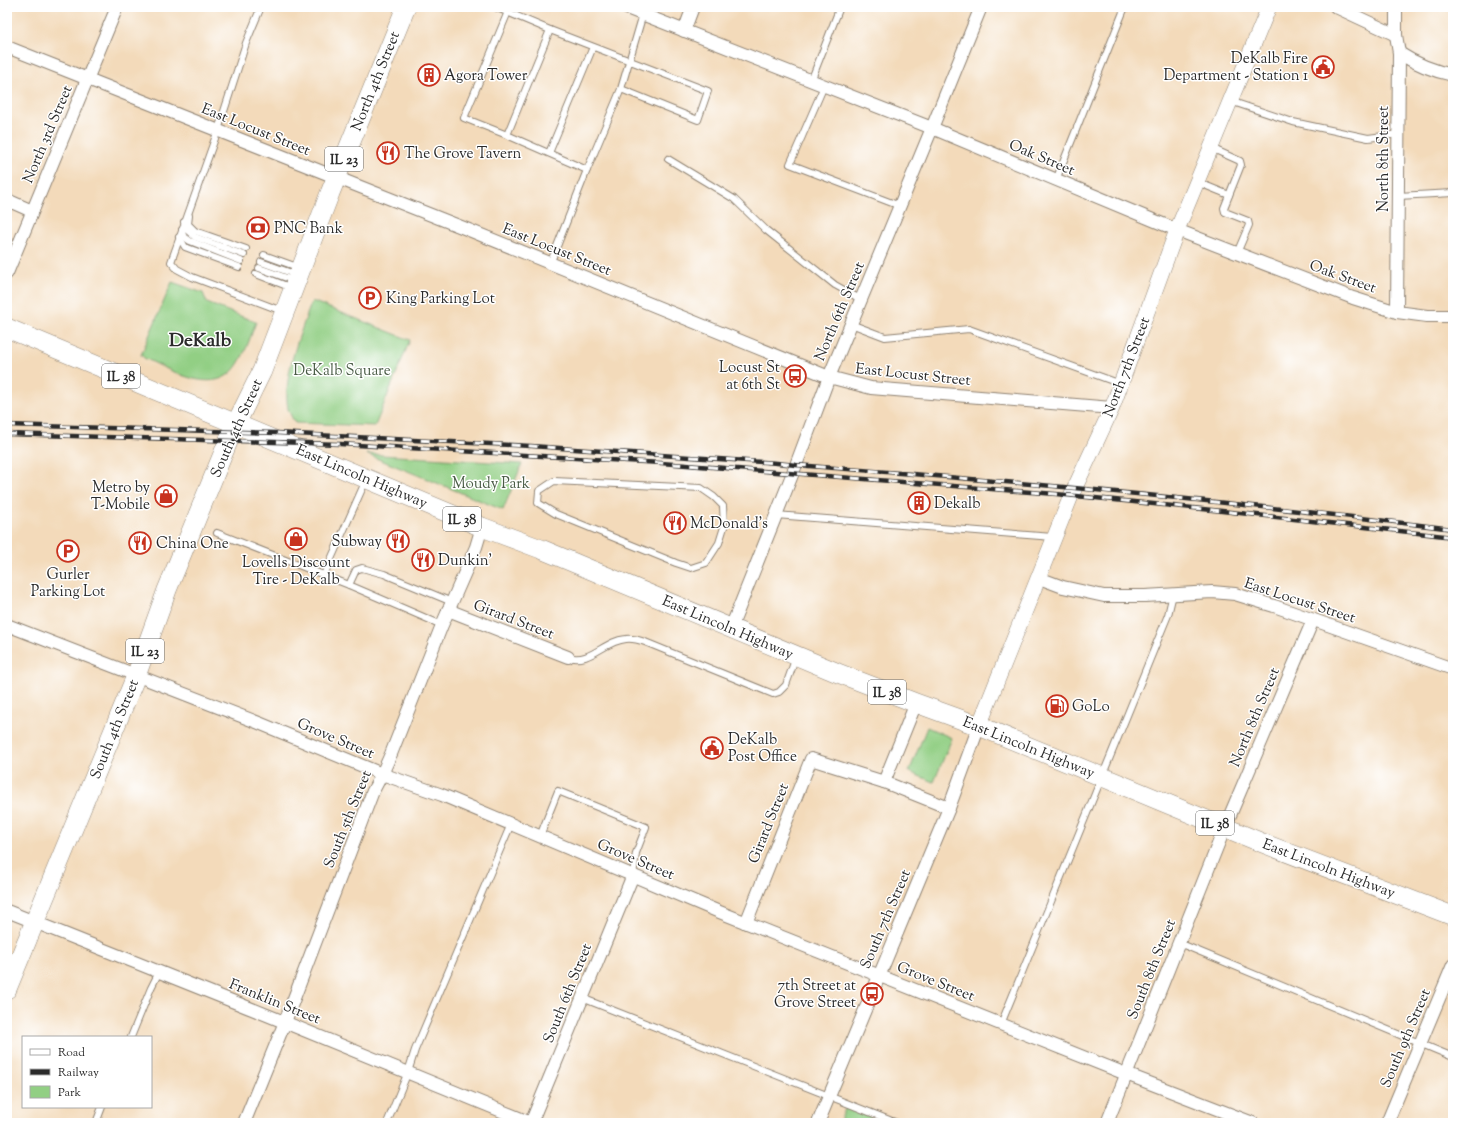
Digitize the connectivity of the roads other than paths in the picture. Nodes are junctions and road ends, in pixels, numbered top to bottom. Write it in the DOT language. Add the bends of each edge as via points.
graph roads {
  1 [pos="117,7"];
  2 [pos="261,7"];
  3 [pos="406,7"];
  4 [pos="495,7"];
  5 [pos="624,7"];
  6 [pos="693,7"];
  7 [pos="840,7"];
  8 [pos="980,7"];
  9 [pos="1124,7"];
  10 [pos="1269,7"];
  11 [pos="1336,7"];
  12 [pos="1396,7"];
  13 [pos="509,10"];
  14 [pos="643,14"];
  15 [pos="550,30"];
  16 [pos="684,31"];
  17 [pos="1396,35"];
  18 [pos="593,46"];
  19 [pos="7,47"];
  20 [pos="1399,53"];
  21 [pos="630,60"];
  22 [pos="1453,75"];
  23 [pos="87,79"];
  24 [pos="811,81"];
  25 [pos="824,86"];
  26 [pos="622,89"];
  27 [pos="1230,102"];
  28 [pos="932,128"];
  29 [pos="218,130"];
  30 [pos="1399,134"];
  31 [pos="507,135"];
  32 [pos="1210,148"];
  33 [pos="549,153"];
  34 [pos="668,159"];
  35 [pos="587,170"];
  36 [pos="336,178"];
  37 [pos="1056,180"];
  38 [pos="1197,182"];
  39 [pos="1453,193"];
  40 [pos="1229,195"];
  41 [pos="1398,196"];
  42 [pos="7,200"];
  43 [pos="900,206"];
  44 [pos="189,210"];
  45 [pos="32,211"];
  46 [pos="184,222"];
  47 [pos="182,230"];
  48 [pos="1177,230"];
  49 [pos="179,237"];
  50 [pos="1237,253"];
  51 [pos="244,255"];
  52 [pos="264,255"];
  53 [pos="550,264"];
  54 [pos="260,265"];
  55 [pos="239,267"];
  56 [pos="7,273"];
  57 [pos="256,274"];
  58 [pos="297,279"];
  59 [pos="862,300"];
  60 [pos="284,312"];
  61 [pos="1398,312"];
  62 [pos="1453,316"];
  63 [pos="851,324"];
  64 [pos="7,328"];
  65 [pos="829,378"];
  66 [pos="1121,384"];
  67 [pos="1112,408"];
  68 [pos="236,424"];
  69 [pos="366,478"];
  70 [pos="776,515"];
  71 [pos="482,527"];
  72 [pos="217,533"];
  73 [pos="1055,537"];
  74 [pos="676,563"];
  75 [pos="324,575"];
  76 [pos="1039,578"];
  77 [pos="349,585"];
  78 [pos="1173,594"];
  79 [pos="450,606"];
  80 [pos="1313,620"];
  81 [pos="442,625"];
  82 [pos="7,626"];
  83 [pos="731,628"];
  84 [pos="796,656"];
  85 [pos="568,657"];
  86 [pos="1453,669"];
  87 [pos="136,676"];
  88 [pos="916,704"];
  89 [pos="978,726"];
  90 [pos="382,774"];
  91 [pos="1102,777"];
  92 [pos="884,782"];
  93 [pos="949,808"];
  94 [pos="511,824"];
  95 [pos="1224,827"];
  96 [pos="540,836"];
  97 [pos="633,875"];
  98 [pos="7,912"];
  99 [pos="1453,916"];
  100 [pos="35,923"];
  101 [pos="746,923"];
  102 [pos="1179,943"];
  103 [pos="1453,965"];
  104 [pos="159,972"];
  105 [pos="878,976"];
  106 [pos="7,989"];
  107 [pos="582,998"];
  108 [pos="285,1022"];
  109 [pos="1000,1024"];
  110 [pos="131,1036"];
  111 [pos="1420,1044"];
  112 [pos="1453,1057"];
  113 [pos="408,1072"];
  114 [pos="1126,1074"];
  115 [pos="829,1096"];
  116 [pos="102,1108"];
  117 [pos="96,1123"];
  118 [pos="244,1123"];
  119 [pos="387,1123"];
  120 [pos="531,1123"];
  121 [pos="818,1123"];
  122 [pos="898,1123"];
  123 [pos="1107,1123"];
  124 [pos="1252,1123"];
  125 [pos="1387,1123"];
  1 -- 23 [label="street, North 3rd Street"];
  2 -- 29 [label="lane" via="246,43"];
  3 -- 36 [label="main road, North 4th Street / IL 23"];
  4 -- 13 [label="lane"];
  5 -- 14 [label="street, Oak Street"];
  6 -- 16 [label="street"];
  7 -- 24 [label="lane"];
  8 -- 28 [label="street, North 6th Street"];
  9 -- 37 [label="lane"];
  10 -- 27 [label="street, North 7th Street"];
  11 -- 17 [label="street"];
  12 -- 17 [label="street, North 8th Street"];
  13 -- 15 [label="lane"];
  13 -- 31 [label="lane" via="464,118"];
  14 -- 16 [label="street, Oak Street"];
  14 -- 21 [label="lane"];
  15 -- 18 [label="lane"];
  15 -- 31 [label="lane"];
  16 -- 24 [label="street, Oak Street"];
  17 -- 20 [label="street, North 8th Street"];
  18 -- 21 [label="lane"];
  18 -- 33 [label="lane"];
  19 -- 23 [label="street, East Locust Street"];
  20 -- 22 [label="street" via="1438,72"];
  20 -- 30 [label="street, North 8th Street"];
  21 -- 26 [label="lane"];
  21 -- 26 [label="lane" via="708,91 698,120"];
  23 -- 29 [label="street, East Locust Street"];
  23 -- 45 [label="street, North 3rd Street"];
  24 -- 25 [label="street, Oak Street"];
  25 -- 28 [label="street, Oak Street"];
  25 -- 43 [label="lane" via="790,164"];
  26 -- 35 [label="lane"];
  27 -- 30 [label="lane" via="1293,122 1368,138"];
  27 -- 32 [label="street, North 7th Street"];
  28 -- 37 [label="street, Oak Street"];
  28 -- 43 [label="street, North 6th Street"];
  29 -- 36 [label="street, East Locust Street"];
  29 -- 44 [label="lane"];
  30 -- 41 [label="street, North 8th Street"];
  31 -- 33 [label="lane"];
  32 -- 38 [label="street, North 7th Street"];
  32 -- 40 [label="lane" via="1240,161 1241,165"];
  33 -- 35 [label="lane"];
  34 -- 59 [label="lane" via="734,199 766,230 835,285"];
  35 -- 53 [label="lane"];
  36 -- 53 [label="street, East Locust Street"];
  36 -- 58 [label="main road, North 4th Street / IL 23"];
  37 -- 48 [label="street, Oak Street"];
  38 -- 40 [label="lane"];
  38 -- 48 [label="street, North 7th Street"];
  39 -- 41 [label="lane"];
  40 -- 50 [label="lane" via="1225,212 1248,221 1249,225"];
  41 -- 61 [label="street, North 8th Street"];
  42 -- 45 [label="street"];
  43 -- 59 [label="street, North 6th Street"];
  44 -- 46 [label="lane"];
  44 -- 51 [label="lane" via="188,224 195,232"];
  45 -- 56 [label="street, North 3rd Street"];
  46 -- 47 [label="lane"];
  46 -- 51 [label="lane" via="187,230 195,237"];
  47 -- 49 [label="lane"];
  47 -- 51 [label="lane" via="183,236 190,241"];
  48 -- 50 [label="street, Oak Street"];
  48 -- 66 [label="street, North 7th Street"];
  49 -- 55 [label="lane" via="185,247"];
  49 -- 60 [label="lane" via="171,262 177,268 192,277"];
  50 -- 61 [label="street, Oak Street" via="1353,298"];
  52 -- 58 [label="lane"];
  53 -- 65 [label="street, East Locust Street"];
  54 -- 58 [label="lane"];
  57 -- 58 [label="lane"];
  58 -- 60 [label="main road, North 4th Street / IL 23"];
  59 -- 63 [label="street, North 6th Street"];
  60 -- 68 [label="main road, South 4th Street / IL 23" via="258,379"];
  61 -- 62 [label="street, Oak Street"];
  63 -- 65 [label="street, North 6th Street"];
  63 -- 66 [label="lane" via="885,337 969,329"];
  64 -- 68 [label="main road, East Lincoln Highway / IL 38"];
  65 -- 67 [label="street, East Locust Street" via="871,388"];
  65 -- 70 [label="street, North 6th Street"];
  66 -- 67 [label="street, North 7th Street"];
  67 -- 73 [label="street, North 7th Street"];
  68 -- 69 [label="main road, East Lincoln Highway / IL 38"];
  68 -- 87 [label="main road, South 4th Street / IL 23" via="167,590"];
  69 -- 71 [label="main road, East Lincoln Highway / IL 38"];
  69 -- 75 [label="lane"];
  70 -- 73 [label="lane"];
  70 -- 83 [label="street, North 6th Street"];
  71 -- 79 [label="street, South 5th Street"];
  71 -- 83 [label="main road, East Lincoln Highway / IL 38"];
  72 -- 75 [label="lane"];
  73 -- 76 [label="street, North 7th Street"];
  74 -- 74 [label="lane" via="692,568 706,563 719,543 724,527 723,506 701,488 554,482 539,490 538,503 556,514"];
  75 -- 77 [label="lane"];
  76 -- 78 [label="street, East Locust Street" via="1063,587 1104,596"];
  76 -- 89 [label="street, North 7th Street"];
  77 -- 79 [label="lane" via="356,570 362,568 384,574"];
  77 -- 81 [label="lane"];
  78 -- 80 [label="street, East Locust Street" via="1235,594"];
  78 -- 91 [label="lane" via="1168,615"];
  79 -- 81 [label="street, South 5th Street"];
  79 -- 85 [label="street, Girard Street"];
  80 -- 86 [label="street, East Locust Street"];
  80 -- 95 [label="street, North 8th Street"];
  81 -- 90 [label="street, South 5th Street"];
  82 -- 87 [label="street, Grove Street"];
  83 -- 84 [label="main road, East Lincoln Highway / IL 38"];
  84 -- 85 [label="lane" via="786,685 773,694 634,639 612,642 585,658 576,660"];
  84 -- 88 [label="main road, East Lincoln Highway / IL 38"];
  87 -- 90 [label="street, Grove Street"];
  87 -- 100 [label="main road, South 4th Street / IL 23"];
  88 -- 89 [label="main road, East Lincoln Highway / IL 38"];
  88 -- 92 [label="street"];
  89 -- 91 [label="main road, East Lincoln Highway / IL 38"];
  89 -- 93 [label="street, South 7th Street"];
  90 -- 94 [label="street, Grove Street" via="442,795"];
  90 -- 108 [label="street, South 5th Street" via="373,791"];
  91 -- 95 [label="main road, East Lincoln Highway / IL 38"];
  91 -- 109 [label="lane"];
  92 -- 93 [label="street, Girard Street"];
  92 -- 101 [label="street, Girard Street" via="811,759"];
  93 -- 105 [label="street, South 7th Street"];
  94 -- 96 [label="street, Grove Street"];
  94 -- 113 [label="lane"];
  95 -- 99 [label="main road, East Lincoln Highway / IL 38"];
  95 -- 102 [label="street, South 8th Street"];
  96 -- 97 [label="street, Grove Street"];
  96 -- 97 [label="lane" via="558,791 646,827 636,853"];
  97 -- 101 [label="street, Grove Street"];
  97 -- 107 [label="street, South 6th Street"];
  98 -- 100 [label="street, Franklin Street"];
  100 -- 104 [label="street, Franklin Street"];
  100 -- 106 [label="main road, South 4th Street / IL 23"];
  101 -- 105 [label="street, Grove Street"];
  102 -- 111 [label="lane"];
  102 -- 114 [label="street, South 8th Street"];
  103 -- 111 [label="street, South 9th Street"];
  104 -- 108 [label="street, Franklin Street"];
  104 -- 110 [label="lane"];
  105 -- 109 [label="street, Grove Street"];
  105 -- 115 [label="street, South 7th Street"];
  107 -- 115 [label="lane"];
  107 -- 120 [label="street, South 6th Street"];
  108 -- 113 [label="street, Franklin Street"];
  108 -- 118 [label="street, South 5th Street"];
  109 -- 114 [label="street, Grove Street"];
  111 -- 112 [label="lane"];
  111 -- 125 [label="street, South 9th Street"];
  113 -- 119 [label="lane"];
  113 -- 120 [label="street, Franklin Street"];
  114 -- 123 [label="street, South 8th Street"];
  114 -- 124 [label="street, Grove Street"];
  115 -- 121 [label="street, South 7th Street"];
  115 -- 122 [label="lane"];
  116 -- 117 [label="lane"];
}
